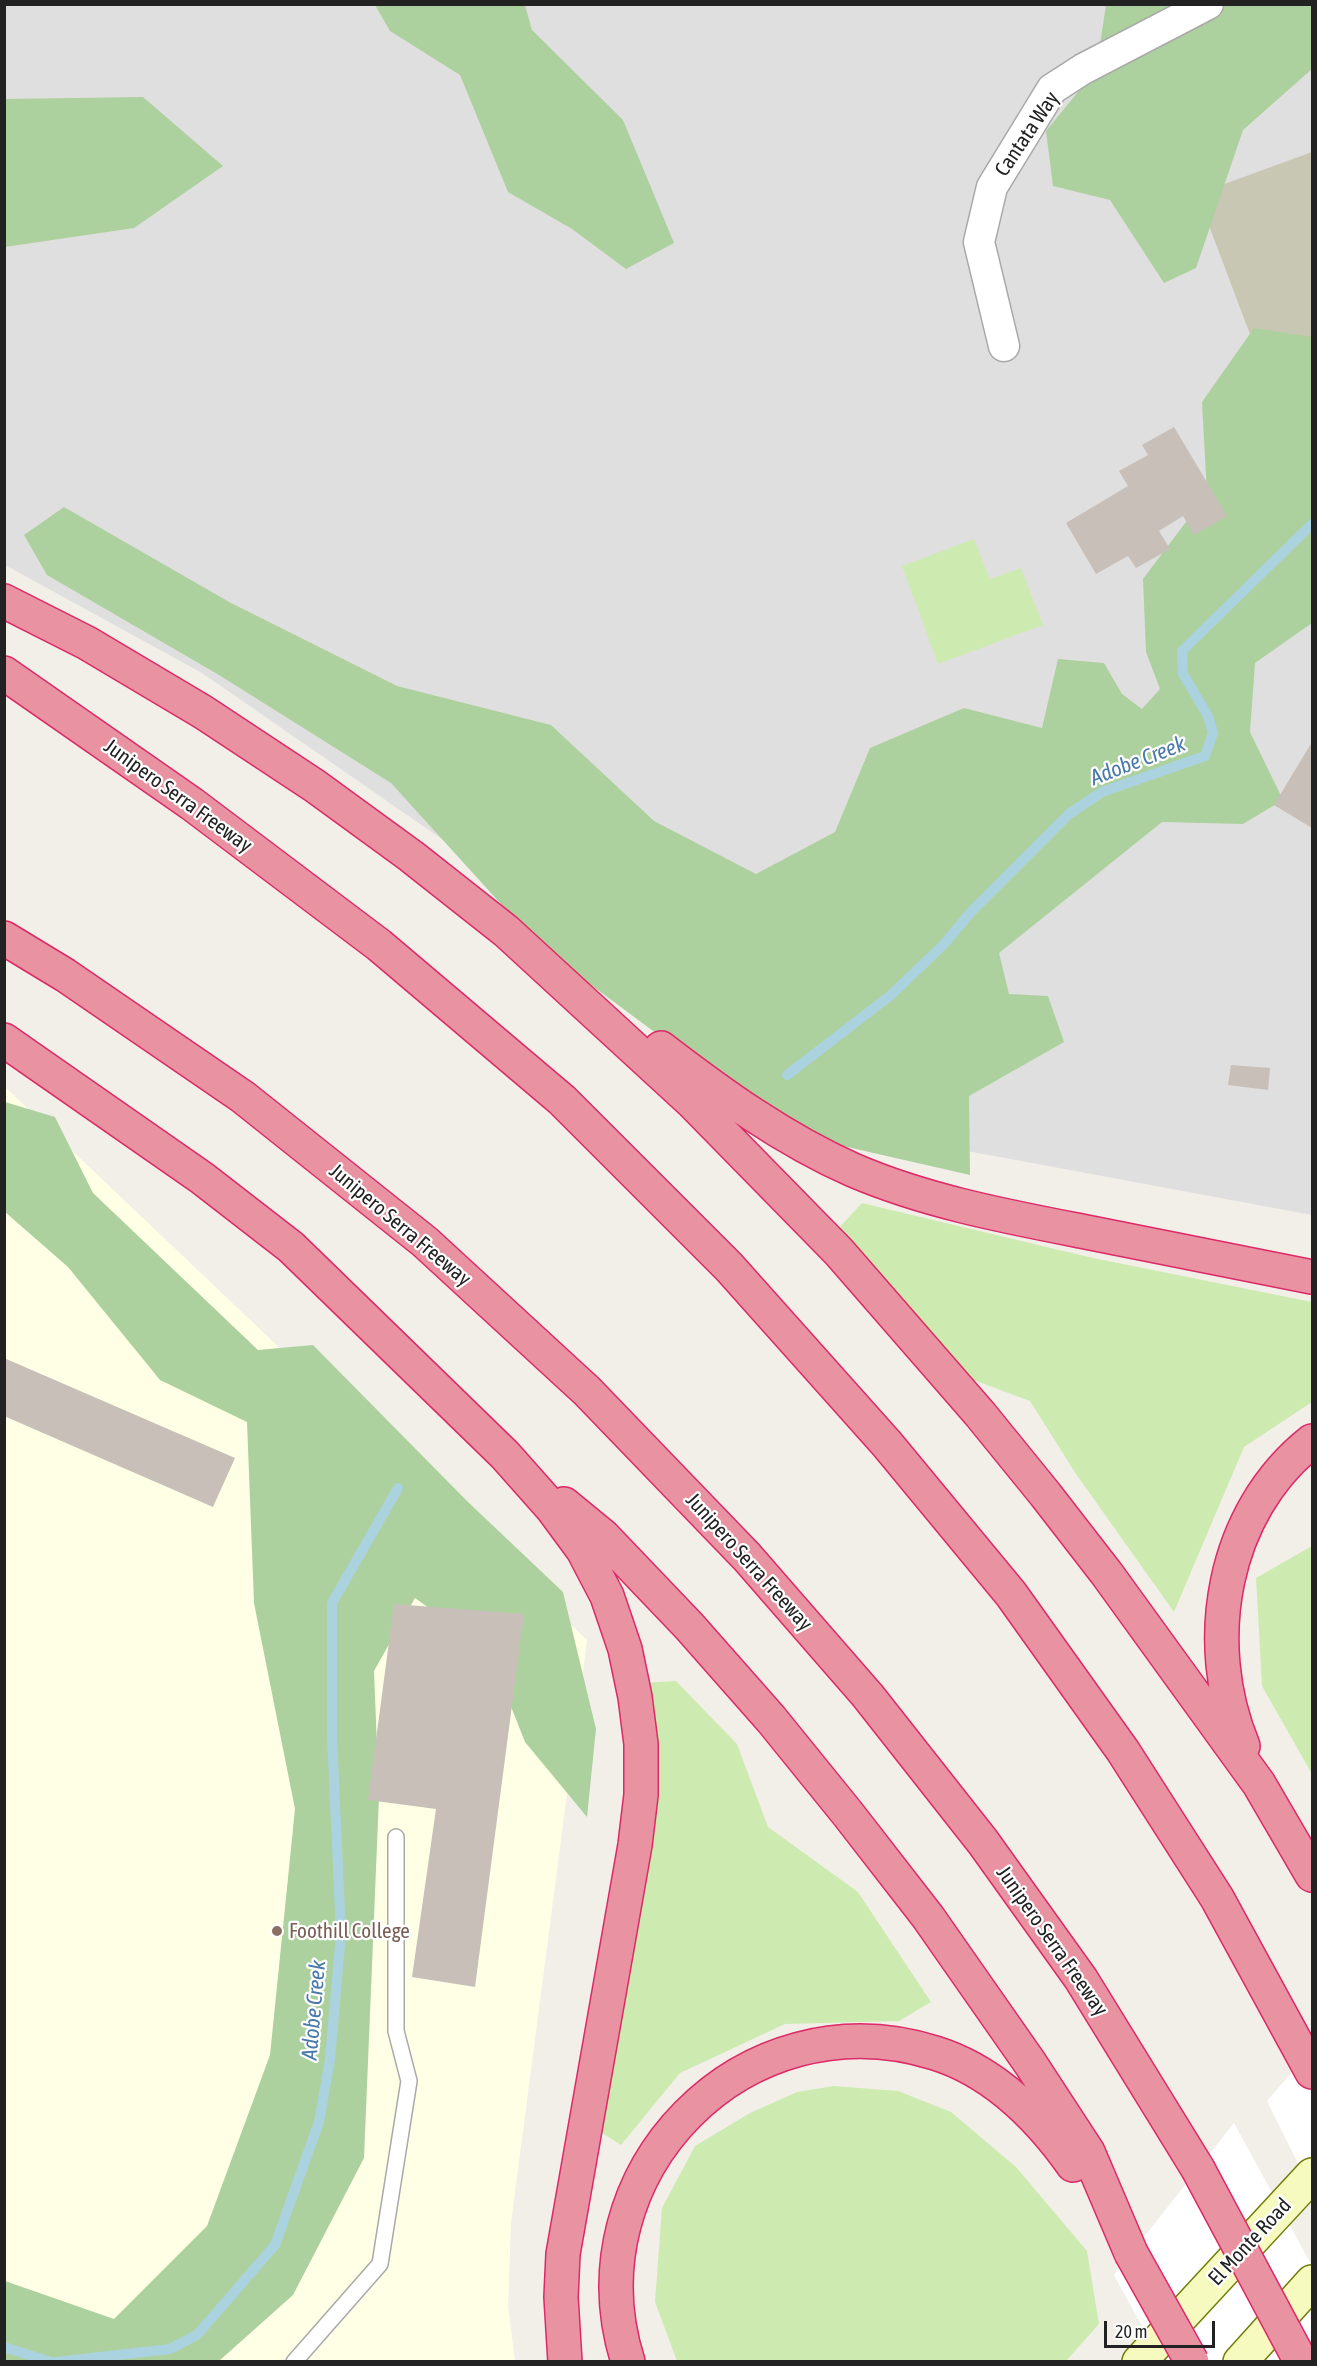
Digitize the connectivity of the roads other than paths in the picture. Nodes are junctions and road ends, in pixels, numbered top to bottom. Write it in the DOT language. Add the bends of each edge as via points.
graph roads {
  1 [pos="1208,4"];
  2 [pos="1004,346"];
  3 [pos="4,602"];
  4 [pos="4,673"];
  5 [pos="506,931"];
  6 [pos="4,938"];
  7 [pos="4,1040"];
  8 [pos="1312,1278"];
  9 [pos="1312,1441"];
  10 [pos="505,1455"];
  11 [pos="1259,1784"];
  12 [pos="396,1837"];
  13 [pos="1312,1875"];
  14 [pos="1309,2065"];
  15 [pos="1312,2175"];
  16 [pos="1131,2253"];
  17 [pos="1312,2282"];
  18 [pos="294,2361"];
  19 [pos="565,2361"];
  20 [pos="628,2361"];
  21 [pos="1139,2361"];
  22 [pos="1192,2361"];
  23 [pos="1240,2361"];
  24 [pos="1301,2361"];
  1 -- 2 [label="street, Cantata Way" via="1083,69 1052,90 992,188 979,242"];
  3 -- 5 [label="highway" via="87,643 222,724 325,793"];
  4 -- 14 [label="highway, Junipero Serra Freeway" via="192,804 379,945 562,1100 729,1267 887,1444 1011,1594 1123,1751 1217,1898"];
  5 -- 8 [label="highway" via="709,1085 781,1133 853,1170 925,1196 996,1214"];
  5 -- 11 [label="highway" via="691,1101 839,1252 1045,1494"];
  6 -- 24 [label="highway, Junipero Serra Freeway, bridge" via="243,1097 425,1242 587,1391 747,1557 876,1705 1081,1979 1198,2169"];
  7 -- 10 [label="highway" via="202,1178 291,1247"];
  9 -- 11 [label="highway" via="1293,1456 1263,1492 1241,1535 1227,1578 1221,1616 1222,1653 1235,1726"];
  10 -- 16 [label="highway" via="611,1544 771,1719 848,1814 928,1917 1088,2152"];
  10 -- 19 [label="highway" via="583,1550 607,1596 625,1649 641,1744 641,1795 635,1845 563,2254"];
  11 -- 13 [label="highway"];
  12 -- 18 [label="lane" via="396,2031 410,2081 380,2264"];
  15 -- 21 [label="main road, El Monte Road"];
  16 -- 20 [label="highway" via="1046,2130 1014,2098 977,2072 935,2053 887,2042 840,2043 796,2050 754,2066 715,2089 681,2120 639,2181 626,2215 617,2259 615,2299 620,2338"];
  16 -- 22 [label="highway, bridge"];
  17 -- 23 [label="main road"];
}
